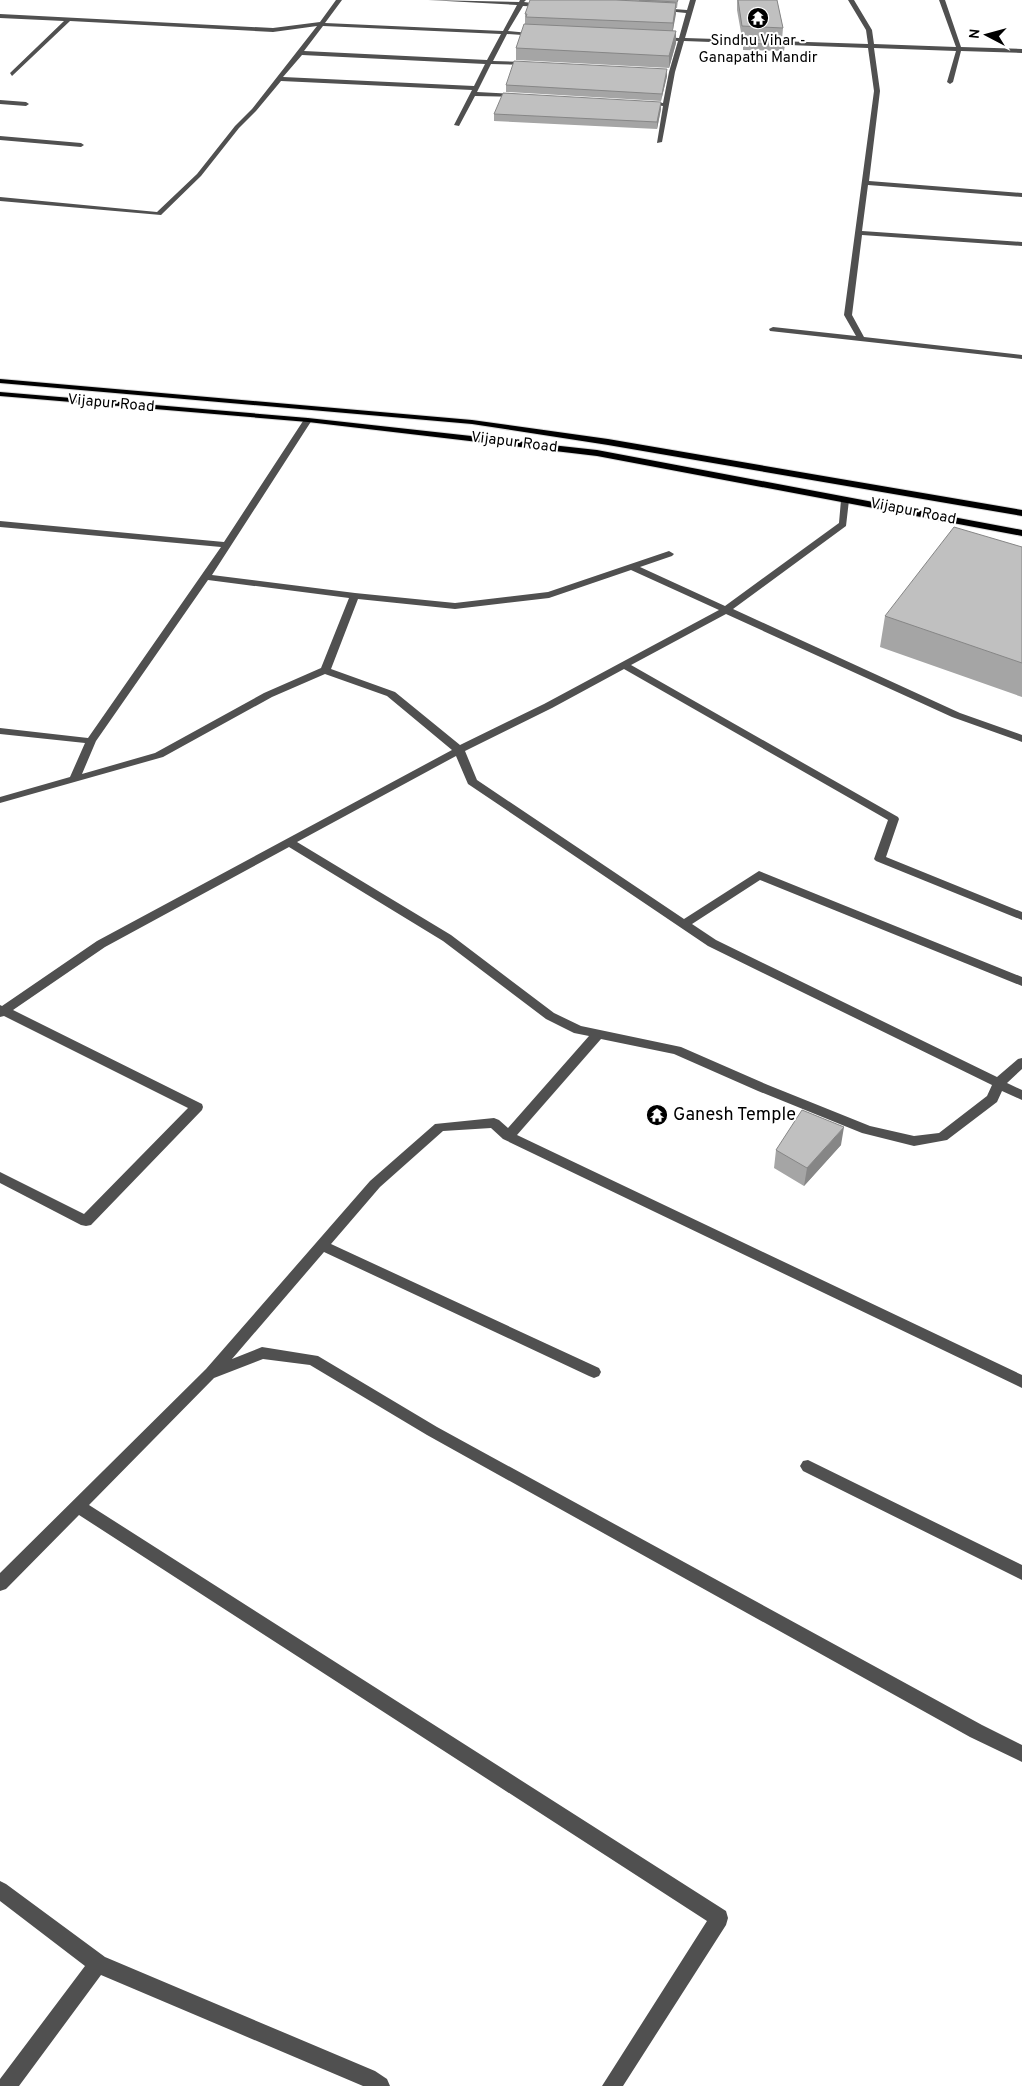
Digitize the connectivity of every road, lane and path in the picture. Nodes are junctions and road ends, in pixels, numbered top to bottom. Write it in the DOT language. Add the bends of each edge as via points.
graph roads {
  1 [pos="338,0"];
  2 [pos="431,0"];
  3 [pos="693,0"];
  4 [pos="851,0"];
  5 [pos="942,0"];
  6 [pos="522,2"];
  7 [pos="551,5"];
  8 [pos="650,10"];
  9 [pos="690,12"];
  10 [pos="0,16"];
  11 [pos="69,20"];
  12 [pos="320,24"];
  13 [pos="505,32"];
  14 [pos="544,34"];
  15 [pos="652,38"];
  16 [pos="682,40"];
  17 [pos="871,47"];
  18 [pos="959,49"];
  19 [pos="1022,51"];
  20 [pos="300,53"];
  21 [pos="489,62"];
  22 [pos="537,64"];
  23 [pos="662,72"];
  24 [pos="672,72"];
  25 [pos="12,74"];
  26 [pos="278,79"];
  27 [pos="950,82"];
  28 [pos="475,91"];
  29 [pos="522,96"];
  30 [pos="0,102"];
  31 [pos="638,103"];
  32 [pos="26,104"];
  33 [pos="667,105"];
  34 [pos="457,125"];
  35 [pos="0,138"];
  36 [pos="659,142"];
  37 [pos="81,145"];
  38 [pos="864,183"];
  39 [pos="1022,195"];
  40 [pos="0,199"];
  41 [pos="859,233"];
  42 [pos="1022,244"];
  43 [pos="774,329"];
  44 [pos="861,339"];
  45 [pos="1022,357"];
  46 [pos="0,381"];
  47 [pos="0,394"];
  48 [pos="308,420"];
  49 [pos="845,500"];
  50 [pos="1022,513"];
  51 [pos="0,524"];
  52 [pos="1022,533"];
  53 [pos="225,546"];
  54 [pos="669,554"];
  55 [pos="632,567"];
  56 [pos="206,577"];
  57 [pos="355,596"];
  58 [pos="726,610"];
  59 [pos="624,665"];
  60 [pos="325,670"];
  61 [pos="0,731"];
  62 [pos="1022,739"];
  63 [pos="91,741"];
  64 [pos="459,750"];
  65 [pos="74,779"];
  66 [pos="0,800"];
  67 [pos="289,842"];
  68 [pos="1022,916"];
  69 [pos="684,924"];
  70 [pos="1022,982"];
  71 [pos="1,1011"];
  72 [pos="598,1034"];
  73 [pos="1022,1062"];
  74 [pos="998,1084"];
  75 [pos="1022,1095"];
  76 [pos="508,1136"];
  77 [pos="0,1177"];
  78 [pos="322,1245"];
  79 [pos="594,1372"];
  80 [pos="210,1374"];
  81 [pos="1022,1382"];
  82 [pos="808,1466"];
  83 [pos="77,1506"];
  84 [pos="1022,1573"];
  85 [pos="0,1584"];
  86 [pos="1022,1754"];
  87 [pos="0,1890"];
  88 [pos="98,1964"];
  89 [pos="7,2086"];
  90 [pos="380,2086"];
  91 [pos="612,2086"];
  1 -- 12 [label="street"];
  2 -- 6 [label="street"];
  3 -- 9 [label="street"];
  4 -- 17 [label="street" via="869,30"];
  5 -- 18 [label="street"];
  6 -- 7 [label="street"];
  6 -- 13 [label="street"];
  8 -- 9 [label="street"];
  9 -- 16 [label="street"];
  10 -- 11 [label="street"];
  11 -- 12 [label="street" via="273,30"];
  11 -- 25 [label="street"];
  12 -- 13 [label="street"];
  12 -- 20 [label="street"];
  13 -- 14 [label="street"];
  13 -- 21 [label="street"];
  15 -- 16 [label="street"];
  16 -- 17 [label="street"];
  16 -- 24 [label="street"];
  17 -- 18 [label="street"];
  17 -- 38 [label="street" via="877,91"];
  18 -- 19 [label="street"];
  18 -- 27 [label="street"];
  20 -- 21 [label="street"];
  20 -- 26 [label="street"];
  21 -- 22 [label="street"];
  21 -- 28 [label="street"];
  23 -- 24 [label="street"];
  24 -- 33 [label="street"];
  26 -- 28 [label="street"];
  26 -- 40 [label="street" via="199,175 159,214"];
  28 -- 29 [label="street"];
  28 -- 34 [label="street"];
  30 -- 32 [label="street"];
  31 -- 33 [label="street"];
  33 -- 36 [label="street"];
  35 -- 37 [label="street"];
  38 -- 39 [label="street"];
  38 -- 41 [label="street"];
  41 -- 42 [label="street"];
  41 -- 44 [label="street" via="848,315"];
  43 -- 44 [label="street"];
  44 -- 45 [label="street"];
  46 -- 50 [label="main road, Vijapur Road" via="472,422"];
  47 -- 48 [label="main road, Vijapur Road"];
  48 -- 49 [label="main road, Vijapur Road" via="597,453"];
  48 -- 53 [label="street"];
  49 -- 52 [label="main road, Vijapur Road"];
  49 -- 58 [label="street" via="844,524"];
  51 -- 53 [label="street"];
  53 -- 56 [label="street"];
  54 -- 55 [label="street"];
  55 -- 57 [label="street" via="549,596 455,606"];
  55 -- 58 [label="street"];
  56 -- 57 [label="street"];
  56 -- 63 [label="street"];
  57 -- 60 [label="street"];
  58 -- 59 [label="street"];
  58 -- 62 [label="street" via="956,715"];
  59 -- 64 [label="street"];
  59 -- 68 [label="street" via="894,819 880,859"];
  60 -- 64 [label="street" via="391,694"];
  60 -- 65 [label="street" via="268,695 159,755"];
  61 -- 63 [label="street"];
  63 -- 65 [label="street"];
  64 -- 67 [label="street"];
  64 -- 69 [label="street" via="472,782"];
  65 -- 66 [label="street"];
  67 -- 71 [label="street" via="101,944"];
  67 -- 72 [label="street" via="447,938 550,1016 578,1030"];
  69 -- 70 [label="street" via="759,875"];
  69 -- 74 [label="street" via="712,943"];
  71 -- 77 [label="street" via="197,1107 86,1221"];
  72 -- 74 [label="street" via="676,1050 867,1130 914,1141 942,1137 992,1099"];
  72 -- 76 [label="street"];
  73 -- 74 [label="street"];
  74 -- 75 [label="street"];
  76 -- 78 [label="street" via="494,1123 440,1126 375,1184"];
  76 -- 81 [label="street"];
  78 -- 79 [label="street"];
  78 -- 80 [label="street"];
  80 -- 83 [label="street"];
  80 -- 86 [label="street" via="262,1354 313,1360 432,1431"];
  82 -- 84 [label="street"];
  83 -- 85 [label="street"];
  83 -- 91 [label="street" via="719,1918"];
  87 -- 88 [label="street"];
  88 -- 89 [label="street"];
  88 -- 90 [label="street" via="368,2078"];
}
